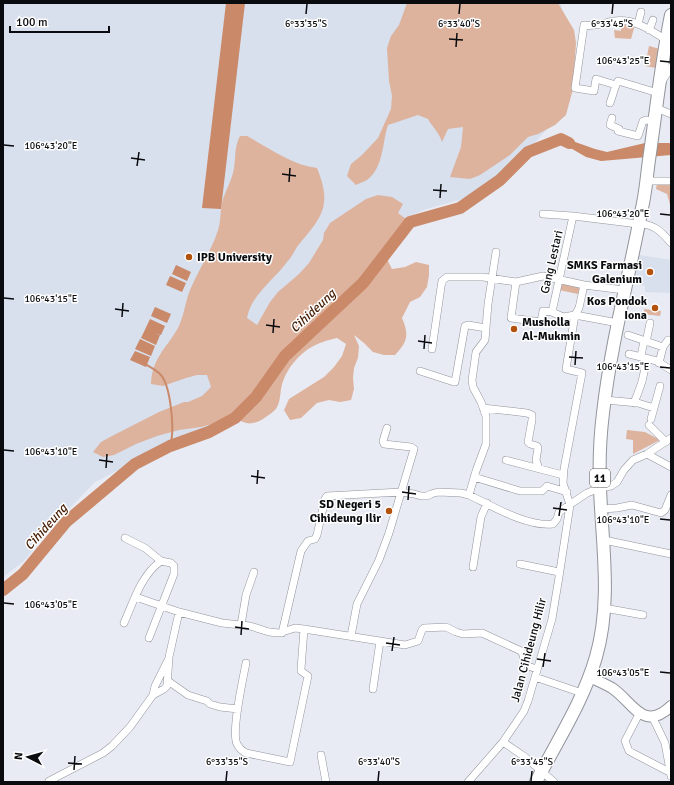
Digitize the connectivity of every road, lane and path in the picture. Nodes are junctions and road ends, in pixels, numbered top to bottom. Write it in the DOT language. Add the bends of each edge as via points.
graph roads {
  1 [pos="641,12"];
  2 [pos="671,15"];
  3 [pos="653,20"];
  4 [pos="638,24"];
  5 [pos="649,30"];
  6 [pos="666,40"];
  7 [pos="670,72"];
  8 [pos="616,85"];
  9 [pos="658,90"];
  10 [pos="610,103"];
  11 [pos="656,108"];
  12 [pos="671,114"];
  13 [pos="612,118"];
  14 [pos="654,125"];
  15 [pos="646,181"];
  16 [pos="671,181"];
  17 [pos="543,214"];
  18 [pos="573,216"];
  19 [pos="638,224"];
  20 [pos="671,243"];
  21 [pos="496,252"];
  22 [pos="492,278"];
  23 [pos="560,280"];
  24 [pos="516,282"];
  25 [pos="584,285"];
  26 [pos="624,290"];
  27 [pos="552,312"];
  28 [pos="575,315"];
  29 [pos="618,323"];
  30 [pos="650,324"];
  31 [pos="486,328"];
  32 [pos="628,336"];
  33 [pos="671,340"];
  34 [pos="645,342"];
  35 [pos="663,347"];
  36 [pos="432,349"];
  37 [pos="629,354"];
  38 [pos="643,357"];
  39 [pos="660,363"];
  40 [pos="670,368"];
  41 [pos="420,371"];
  42 [pos="660,386"];
  43 [pos="605,400"];
  44 [pos="634,403"];
  45 [pos="483,408"];
  46 [pos="654,408"];
  47 [pos="387,428"];
  48 [pos="666,440"];
  49 [pos="647,454"];
  50 [pos="506,460"];
  51 [pos="671,467"];
  52 [pos="539,469"];
  53 [pos="563,475"];
  54 [pos="474,476"];
  55 [pos="600,488"];
  56 [pos="401,492"];
  57 [pos="567,492"];
  58 [pos="468,495"];
  59 [pos="671,495"];
  60 [pos="487,503"];
  61 [pos="570,505"];
  62 [pos="602,509"];
  63 [pos="125,538"];
  64 [pos="604,540"];
  65 [pos="671,554"];
  66 [pos="161,562"];
  67 [pos="520,564"];
  68 [pos="473,566"];
  69 [pos="254,572"];
  70 [pos="559,572"];
  71 [pos="136,596"];
  72 [pos="161,605"];
  73 [pos="604,608"];
  74 [pos="179,612"];
  75 [pos="643,615"];
  76 [pos="124,623"];
  77 [pos="241,625"];
  78 [pos="304,629"];
  79 [pos="282,633"];
  80 [pos="351,636"];
  81 [pos="148,638"];
  82 [pos="380,641"];
  83 [pos="169,657"];
  84 [pos="246,663"];
  85 [pos="536,673"];
  86 [pos="589,677"];
  87 [pos="168,681"];
  88 [pos="373,689"];
  89 [pos="582,693"];
  90 [pos="153,695"];
  91 [pos="670,707"];
  92 [pos="238,709"];
  93 [pos="639,714"];
  94 [pos="652,716"];
  95 [pos="503,742"];
  96 [pos="321,755"];
  97 [pos="670,773"];
  98 [pos="671,776"];
  99 [pos="539,777"];
  100 [pos="49,781"];
  101 [pos="326,782"];
  102 [pos="468,782"];
  103 [pos="554,782"];
  1 -- 4 [label="street"];
  2 -- 6 [label="highway, 11"];
  3 -- 5 [label="street"];
  4 -- 5 [label="street"];
  4 -- 8 [label="street" via="617,21 597,26 584,25 575,88 594,90 596,80"];
  5 -- 6 [label="street"];
  6 -- 9 [label="highway, 11"];
  7 -- 9 [label="street"];
  8 -- 9 [label="street" via="618,81"];
  8 -- 10 [label="street"];
  9 -- 11 [label="highway, 11"];
  11 -- 12 [label="street"];
  11 -- 14 [label="highway, 11"];
  13 -- 14 [label="street" via="610,125 618,131 638,136 643,121"];
  14 -- 15 [label="highway, 11"];
  15 -- 16 [label="street"];
  15 -- 19 [label="highway, 11"];
  17 -- 18 [label="street"];
  18 -- 19 [label="street, Gang Lestari"];
  18 -- 23 [label="street, Gang Lestari"];
  19 -- 20 [label="street, Gang Lestari" via="660,230"];
  19 -- 26 [label="highway, 11"];
  21 -- 22 [label="street"];
  22 -- 24 [label="street"];
  22 -- 31 [label="street"];
  22 -- 36 [label="street" via="444,278"];
  23 -- 24 [label="street" via="543,276"];
  23 -- 25 [label="street"];
  23 -- 27 [label="street, Gang Lestari"];
  24 -- 27 [label="street" via="511,318 541,322 543,311"];
  25 -- 26 [label="street"];
  25 -- 28 [label="street"];
  26 -- 29 [label="highway, 11"];
  27 -- 28 [label="street, Gang Lestari" via="563,317"];
  28 -- 29 [label="street, Gang Lestari"];
  28 -- 53 [label="street" via="566,369 582,373"];
  29 -- 43 [label="highway, 11"];
  30 -- 34 [label="street"];
  31 -- 41 [label="street" via="465,326 454,382"];
  31 -- 45 [label="street" via="485,340 476,352 472,384"];
  32 -- 34 [label="street"];
  33 -- 35 [label="street"];
  34 -- 35 [label="street"];
  34 -- 38 [label="street"];
  35 -- 39 [label="street"];
  37 -- 38 [label="street"];
  38 -- 39 [label="street"];
  38 -- 44 [label="street" via="642,384"];
  39 -- 40 [label="street"];
  42 -- 46 [label="street"];
  43 -- 44 [label="street"];
  43 -- 55 [label="highway, 11"];
  44 -- 46 [label="street"];
  45 -- 52 [label="street" via="532,415 528,442 538,448 536,460"];
  45 -- 54 [label="street" via="486,416 486,444"];
  46 -- 48 [label="street" via="650,422"];
  47 -- 56 [label="street" via="384,444 414,449"];
  48 -- 49 [label="street"];
  49 -- 51 [label="street"];
  49 -- 55 [label="street" via="633,460 611,486"];
  50 -- 52 [label="street"];
  52 -- 53 [label="street"];
  53 -- 57 [label="street"];
  54 -- 57 [label="street" via="520,491 542,491 547,486"];
  54 -- 58 [label="street"];
  55 -- 61 [label="street" via="587,493"];
  55 -- 62 [label="highway, 11"];
  56 -- 58 [label="street" via="421,496 438,492"];
  56 -- 79 [label="street" via="327,496 318,535 308,541 301,550"];
  56 -- 80 [label="street" via="389,534 357,604"];
  57 -- 61 [label="street"];
  58 -- 60 [label="street"];
  59 -- 62 [label="street" via="662,513 632,505"];
  60 -- 61 [label="street" via="515,516 542,524 553,524 559,512"];
  60 -- 68 [label="street"];
  61 -- 70 [label="street, Jalan Cihideung Hilir"];
  62 -- 64 [label="highway, 11"];
  63 -- 66 [label="street" via="145,548"];
  64 -- 65 [label="street"];
  64 -- 73 [label="highway, 11"];
  66 -- 71 [label="street" via="155,565 143,580"];
  66 -- 72 [label="street" via="171,563 175,570"];
  67 -- 70 [label="street"];
  69 -- 77 [label="street" via="246,595"];
  70 -- 85 [label="street, Jalan Cihideung Hilir" via="552,619"];
  71 -- 72 [label="street"];
  71 -- 76 [label="street"];
  72 -- 74 [label="street"];
  72 -- 81 [label="street"];
  73 -- 75 [label="street"];
  73 -- 86 [label="highway, 11" via="601,636"];
  74 -- 77 [label="street" via="216,622"];
  74 -- 83 [label="street"];
  77 -- 79 [label="street"];
  78 -- 79 [label="street" via="295,628"];
  78 -- 80 [label="street"];
  78 -- 92 [label="street" via="301,669 308,676 290,762 242,750 237,743 236,735"];
  80 -- 82 [label="street"];
  82 -- 85 [label="street" via="405,645 418,641 424,628 446,627 464,634 482,633 522,651 526,664"];
  82 -- 88 [label="street"];
  83 -- 87 [label="street"];
  83 -- 90 [label="street"];
  84 -- 92 [label="street"];
  85 -- 89 [label="street"];
  85 -- 95 [label="street, Jalan Cihideung Hilir" via="524,711"];
  86 -- 89 [label="highway, 11"];
  86 -- 93 [label="main road" via="612,688"];
  87 -- 90 [label="street" via="164,689"];
  87 -- 92 [label="street" via="188,695 210,704"];
  89 -- 99 [label="highway, 11" via="573,716"];
  90 -- 100 [label="street" via="130,727 112,746"];
  91 -- 94 [label="main road" via="663,713"];
  93 -- 94 [label="main road"];
  93 -- 97 [label="street" via="627,738 626,746 629,751"];
  94 -- 97 [label="street" via="665,743"];
  95 -- 99 [label="street" via="525,757"];
  95 -- 102 [label="street, Jalan Cihideung Hilir"];
  96 -- 101 [label="street"];
  97 -- 98 [label="street"];
  99 -- 103 [label="street"];
}
